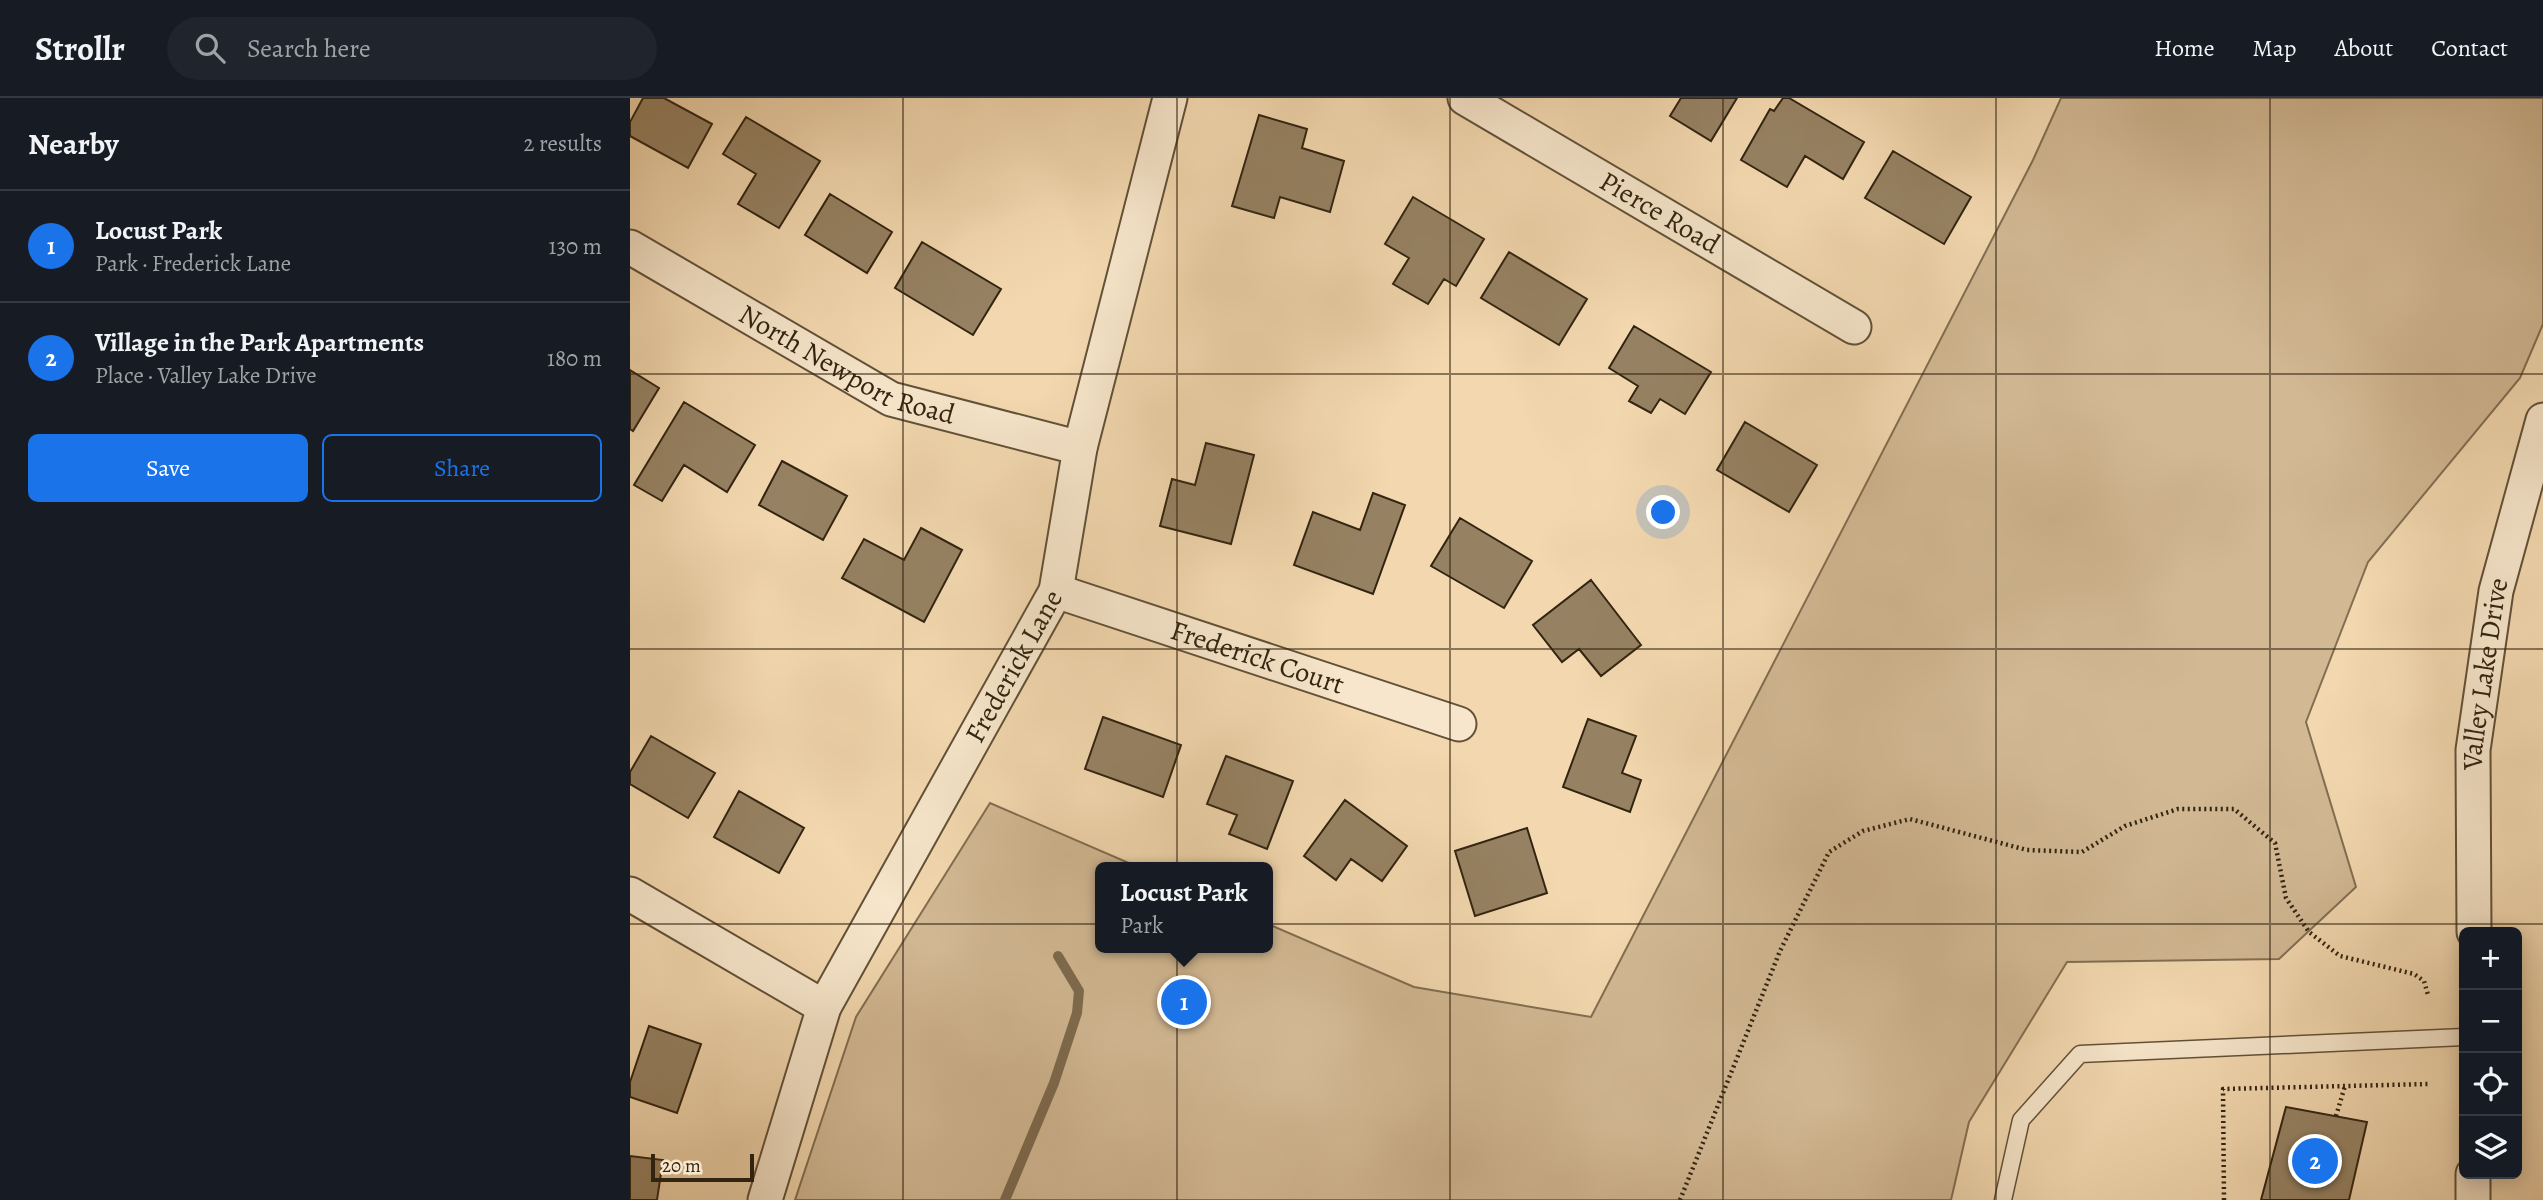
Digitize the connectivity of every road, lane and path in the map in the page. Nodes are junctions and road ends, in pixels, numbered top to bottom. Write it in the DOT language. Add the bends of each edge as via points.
graph roads {
  1 [pos="1170,98"];
  2 [pos="1465,98"];
  3 [pos="630,247"];
  4 [pos="1854,327"];
  5 [pos="2543,420"];
  6 [pos="1080,448"];
  7 [pos="1056,591"];
  8 [pos="1459,724"];
  9 [pos="630,894"];
  10 [pos="2474,927"];
  11 [pos="2428,995"];
  12 [pos="824,1007"];
  13 [pos="2459,1037"];
  14 [pos="2428,1084"];
  15 [pos="2345,1086"];
  16 [pos="2336,1116"];
  17 [pos="2473,1179"];
  18 [pos="765,1200"];
  19 [pos="1680,1200"];
  20 [pos="2003,1200"];
  21 [pos="2224,1200"];
  22 [pos="2473,1200"];
  1 -- 6 [label="street, Frederick Lane"];
  2 -- 4 [label="street, Pierce Road"];
  3 -- 6 [label="street, North Newport Road" via="891,399"];
  5 -- 10 [label="street, Valley Lake Drive" via="2496,591 2473,750"];
  6 -- 7 [label="street, Frederick Lane"];
  7 -- 8 [label="street, Frederick Court"];
  7 -- 12 [label="street, Frederick Lane"];
  9 -- 12 [label="street"];
  11 -- 19 [label="path" via="2424,981 2414,974 2340,956 2309,932 2286,898 2274,844 2234,809 2178,809 2125,826 2082,852 2027,850 1910,819 1863,831 1829,852 1780,951"];
  12 -- 18 [label="street, Frederick Lane"];
  13 -- 20 [label="lane" via="2080,1054 2021,1120"];
  14 -- 15 [label="path"];
  15 -- 16 [label="path"];
  15 -- 21 [label="path" via="2223,1089"];
  17 -- 22 [label="street"];
}
